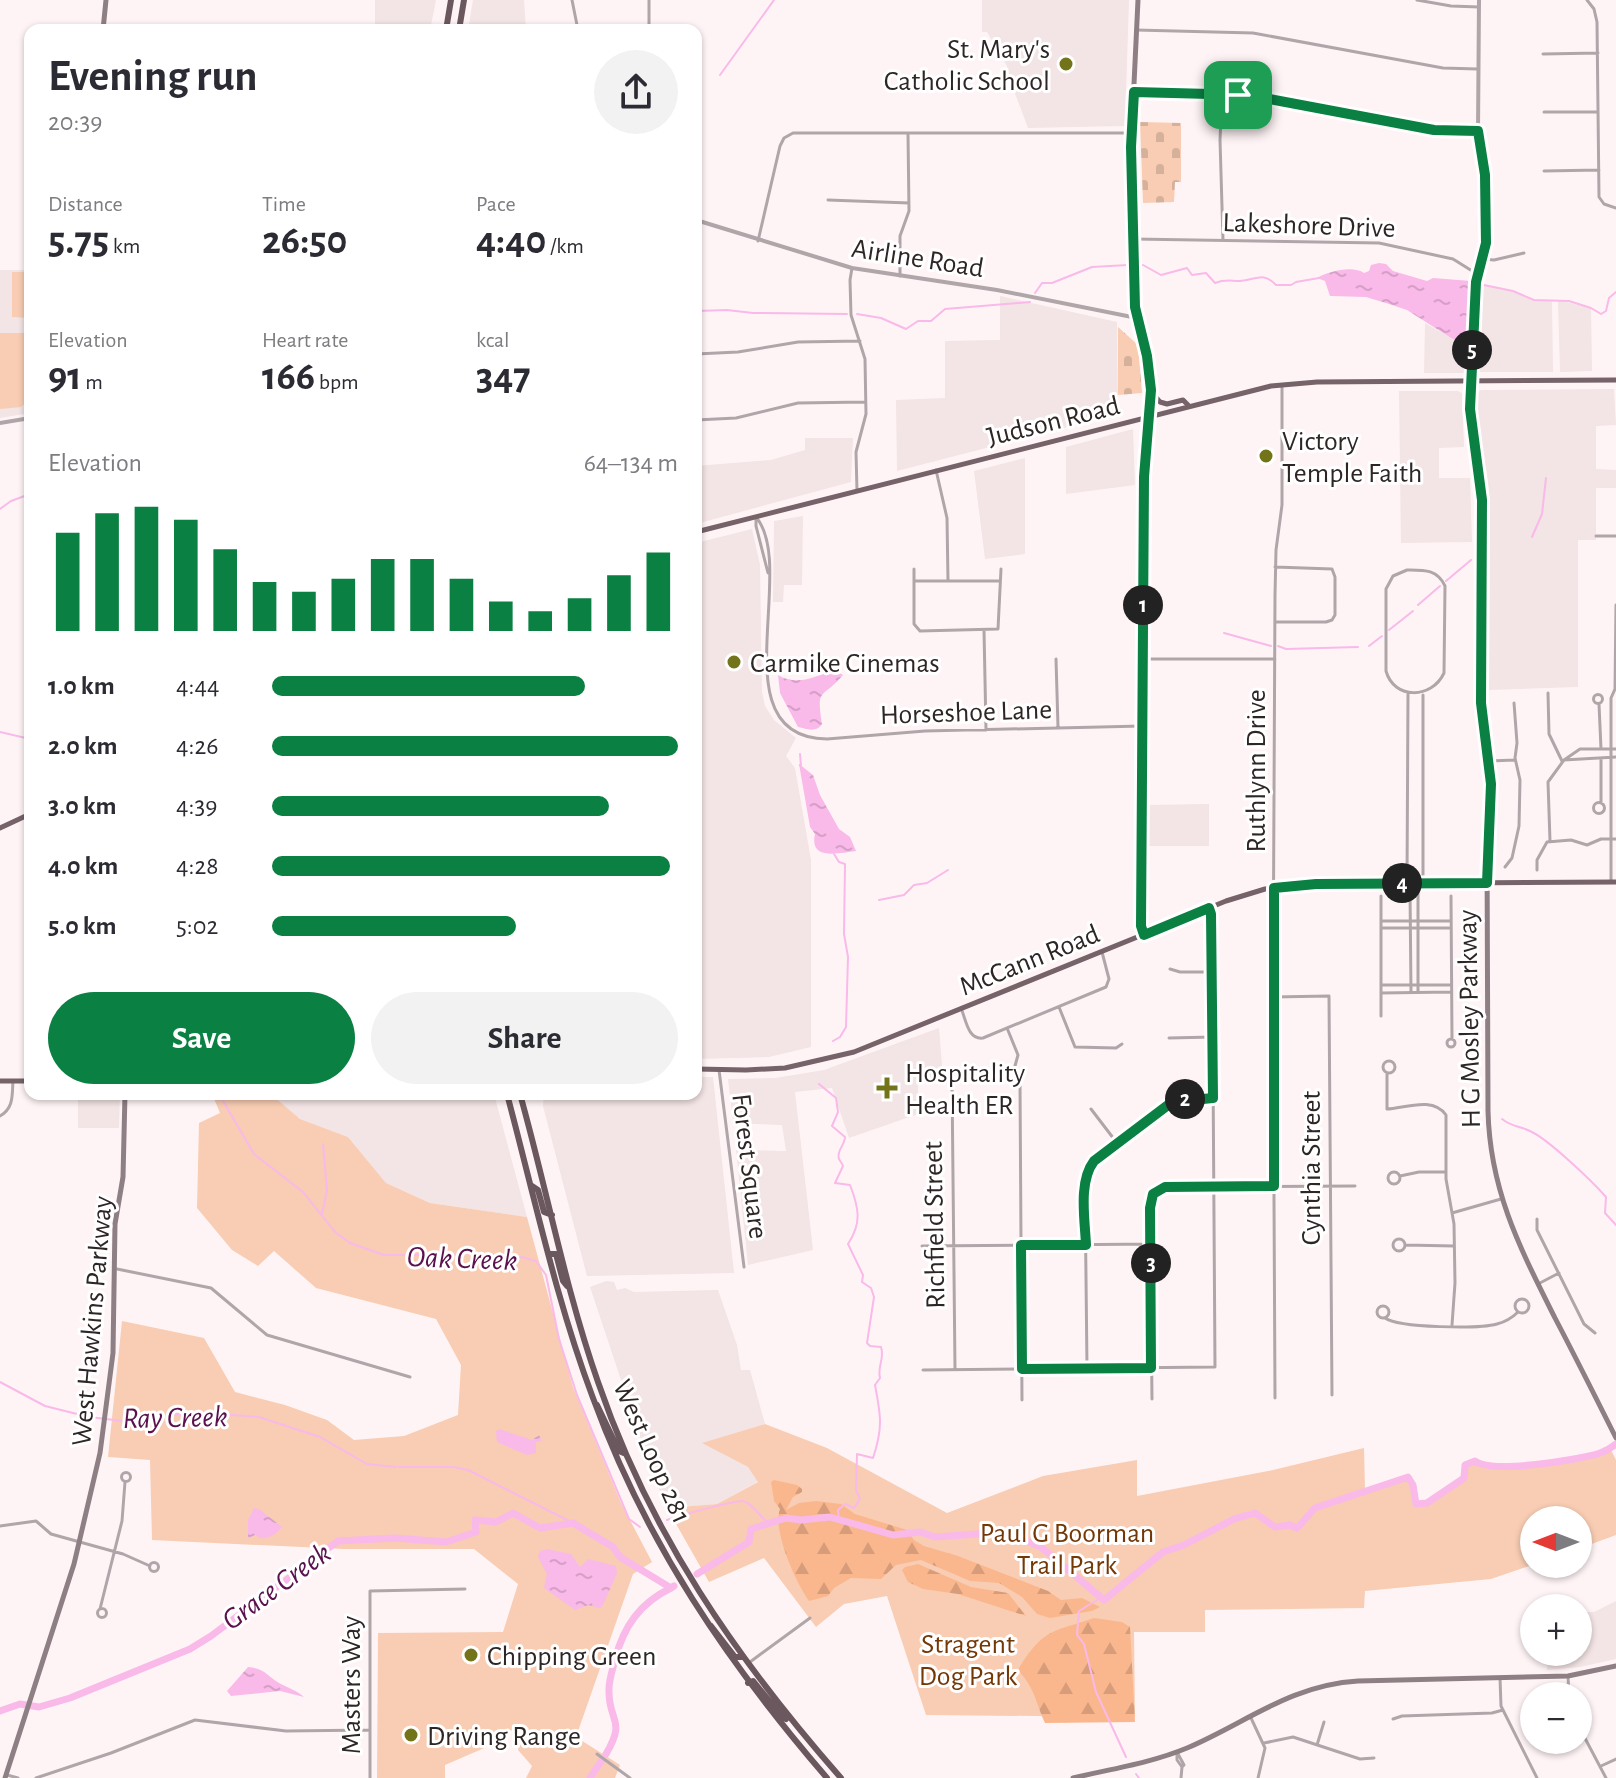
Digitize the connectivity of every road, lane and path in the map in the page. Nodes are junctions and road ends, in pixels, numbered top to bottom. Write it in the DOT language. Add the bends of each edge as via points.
graph roads {
  1 [pos="106,0"];
  2 [pos="451,0"];
  3 [pos="464,0"];
  4 [pos="572,0"];
  5 [pos="649,0"];
  6 [pos="1138,0"];
  7 [pos="1417,0"];
  8 [pos="1479,0"];
  9 [pos="1587,0"];
  10 [pos="1479,7"];
  11 [pos="104,24"];
  12 [pos="448,24"];
  13 [pos="460,24"];
  14 [pos="577,24"];
  15 [pos="649,24"];
  16 [pos="1136,30"];
  17 [pos="1598,53"];
  18 [pos="1543,54"];
  19 [pos="1479,69"];
  20 [pos="1134,92"];
  21 [pos="1222,94"];
  22 [pos="1544,112"];
  23 [pos="1598,112"];
  24 [pos="1478,131"];
  25 [pos="908,133"];
  26 [pos="1132,133"];
  27 [pos="1599,170"];
  28 [pos="1544,171"];
  29 [pos="828,200"];
  30 [pos="909,203"];
  31 [pos="1616,208"];
  32 [pos="702,222"];
  33 [pos="1134,239"];
  34 [pos="1223,240"];
  35 [pos="758,241"];
  36 [pos="1524,253"];
  37 [pos="1483,259"];
  38 [pos="852,268"];
  39 [pos="1477,274"];
  40 [pos="900,276"];
  41 [pos="1137,318"];
  42 [pos="860,341"];
  43 [pos="702,354"];
  44 [pos="1616,380"];
  45 [pos="1470,381"];
  46 [pos="1150,384"];
  47 [pos="1282,385"];
  48 [pos="865,402"];
  49 [pos="1189,406"];
  50 [pos="1150,416"];
  51 [pos="24,419"];
  52 [pos="702,420"];
  53 [pos="0,423"];
  54 [pos="936,470"];
  55 [pos="857,491"];
  56 [pos="756,517"];
  57 [pos="702,530"];
  58 [pos="1596,536"];
  59 [pos="1616,536"];
  60 [pos="1275,567"];
  61 [pos="914,569"];
  62 [pos="1001,569"];
  63 [pos="914,581"];
  64 [pos="948,581"];
  65 [pos="1000,581"];
  66 [pos="1616,605"];
  67 [pos="1275,622"];
  68 [pos="984,630"];
  69 [pos="1056,659"];
  70 [pos="1143,659"];
  71 [pos="1275,659"];
  72 [pos="1616,691"];
  73 [pos="1408,693"];
  74 [pos="1423,693"];
  75 [pos="1548,693"];
  76 [pos="1514,703"];
  77 [pos="1599,704"];
  78 [pos="1142,726"];
  79 [pos="1058,728"];
  80 [pos="986,730"];
  81 [pos="1601,749"];
  82 [pos="1613,749"];
  83 [pos="1613,757"];
  84 [pos="1601,758"];
  85 [pos="1515,760"];
  86 [pos="1489,761"];
  87 [pos="1563,761"];
  88 [pos="1601,803"];
  89 [pos="24,817"];
  90 [pos="0,828"];
  91 [pos="1614,839"];
  92 [pos="1550,841"];
  93 [pos="1505,867"];
  94 [pos="1537,870"];
  95 [pos="1614,882"];
  96 [pos="1410,883"];
  97 [pos="1423,883"];
  98 [pos="1487,883"];
  99 [pos="1274,888"];
  100 [pos="1381,896"];
  101 [pos="1451,896"];
  102 [pos="1410,906"];
  103 [pos="1418,906"];
  104 [pos="1209,908"];
  105 [pos="1381,921"];
  106 [pos="1410,921"];
  107 [pos="1418,921"];
  108 [pos="1451,921"];
  109 [pos="1381,928"];
  110 [pos="1411,928"];
  111 [pos="1418,928"];
  112 [pos="1451,928"];
  113 [pos="1144,935"];
  114 [pos="1102,952"];
  115 [pos="1170,969"];
  116 [pos="1212,972"];
  117 [pos="1381,985"];
  118 [pos="1411,985"];
  119 [pos="1418,985"];
  120 [pos="1451,985"];
  121 [pos="1411,992"];
  122 [pos="1418,992"];
  123 [pos="1451,992"];
  124 [pos="1381,993"];
  125 [pos="1273,997"];
  126 [pos="1059,1007"];
  127 [pos="961,1008"];
  128 [pos="1381,1016"];
  129 [pos="1007,1028"];
  130 [pos="1213,1037"];
  131 [pos="1169,1038"];
  132 [pos="1452,1039"];
  133 [pos="1122,1044"];
  134 [pos="1015,1066"];
  135 [pos="702,1069"];
  136 [pos="719,1070"];
  137 [pos="1387,1073"];
  138 [pos="0,1081"];
  139 [pos="13,1081"];
  140 [pos="24,1081"];
  141 [pos="952,1081"];
  142 [pos="1020,1083"];
  143 [pos="1213,1098"];
  144 [pos="125,1100"];
  145 [pos="508,1100"];
  146 [pos="522,1100"];
  147 [pos="1091,1109"];
  148 [pos="0,1116"];
  149 [pos="1117,1143"];
  150 [pos="1446,1172"];
  151 [pos="1400,1176"];
  152 [pos="532,1186"];
  153 [pos="1214,1186"];
  154 [pos="1274,1186"];
  155 [pos="1330,1186"];
  156 [pos="1355,1186"];
  157 [pos="1501,1199"];
  158 [pos="1452,1213"];
  159 [pos="552,1215"];
  160 [pos="1537,1219"];
  161 [pos="1151,1244"];
  162 [pos="1021,1245"];
  163 [pos="1086,1245"];
  164 [pos="1405,1245"];
  165 [pos="922,1246"];
  166 [pos="953,1246"];
  167 [pos="1454,1246"];
  168 [pos="550,1254"];
  169 [pos="744,1267"];
  170 [pos="115,1268"];
  171 [pos="1559,1273"];
  172 [pos="1538,1284"];
  173 [pos="569,1288"];
  174 [pos="1518,1312"];
  175 [pos="1385,1318"];
  176 [pos="1452,1325"];
  177 [pos="1595,1333"];
  178 [pos="1151,1368"];
  179 [pos="955,1369"];
  180 [pos="1022,1369"];
  181 [pos="1087,1369"];
  182 [pos="923,1370"];
  183 [pos="410,1377"];
  184 [pos="1332,1395"];
  185 [pos="593,1398"];
  186 [pos="1275,1398"];
  187 [pos="1152,1399"];
  188 [pos="1022,1400"];
  189 [pos="1616,1438"];
  190 [pos="626,1454"];
  191 [pos="125,1482"];
  192 [pos="0,1526"];
  193 [pos="81,1541"];
  194 [pos="114,1551"];
  195 [pos="150,1566"];
  196 [pos="465,1589"];
  197 [pos="100,1609"];
  198 [pos="810,1618"];
  199 [pos="705,1622"];
  200 [pos="741,1657"];
  201 [pos="747,1664"];
  202 [pos="1616,1666"];
  203 [pos="1568,1676"];
  204 [pos="1500,1678"];
  205 [pos="1568,1682"];
  206 [pos="748,1683"];
  207 [pos="1503,1710"];
  208 [pos="1249,1716"];
  209 [pos="1393,1719"];
  210 [pos="1324,1722"];
  211 [pos="793,1723"];
  212 [pos="370,1730"];
  213 [pos="1264,1743"];
  214 [pos="1317,1745"];
  215 [pos="1592,1750"];
  216 [pos="1177,1752"];
  217 [pos="597,1754"];
  218 [pos="1374,1758"];
  219 [pos="1616,1759"];
  220 [pos="1601,1766"];
  221 [pos="5,1777"];
  222 [pos="18,1778"];
  223 [pos="36,1778"];
  224 [pos="370,1778"];
  225 [pos="630,1778"];
  226 [pos="827,1778"];
  227 [pos="841,1778"];
  228 [pos="1073,1778"];
  229 [pos="1181,1778"];
  230 [pos="1258,1778"];
  231 [pos="1537,1778"];
  232 [pos="1606,1778"];
  1 -- 11 [label="main road"];
  2 -- 12 [label="highway"];
  3 -- 13 [label="highway"];
  4 -- 14 [label="street"];
  5 -- 15 [label="street"];
  6 -- 16 [label="main road"];
  7 -- 10 [label="street"];
  8 -- 10 [label="street"];
  9 -- 17 [label="street" via="1596,15"];
  10 -- 19 [label="street"];
  16 -- 19 [label="street" via="1248,33 1443,68"];
  16 -- 20 [label="main road"];
  17 -- 18 [label="street"];
  17 -- 23 [label="street"];
  19 -- 24 [label="street"];
  20 -- 21 [label="street"];
  20 -- 26 [label="main road"];
  21 -- 24 [label="street" via="1434,130"];
  21 -- 34 [label="street"];
  22 -- 23 [label="street"];
  23 -- 27 [label="street"];
  24 -- 37 [label="street" via="1485,185"];
  25 -- 26 [label="street"];
  25 -- 30 [label="street"];
  25 -- 35 [label="street" via="788,135 780,146"];
  26 -- 33 [label="main road"];
  27 -- 28 [label="street"];
  27 -- 31 [label="street" via="1599,197"];
  29 -- 30 [label="street"];
  30 -- 40 [label="street" via="900,234"];
  32 -- 35 [label="street, Airline Road"];
  33 -- 34 [label="street, Lakeshore Drive"];
  33 -- 41 [label="main road"];
  34 -- 39 [label="street, Lakeshore Drive" via="1395,245 1453,259"];
  35 -- 38 [label="street, Airline Road"];
  36 -- 37 [label="street"];
  37 -- 39 [label="street"];
  38 -- 40 [label="street, Airline Road"];
  38 -- 42 [label="street" via="850,311"];
  39 -- 45 [label="street"];
  40 -- 41 [label="street, Airline Road"];
  41 -- 46 [label="main road"];
  42 -- 43 [label="street"];
  42 -- 48 [label="street"];
  44 -- 45 [label="main road, Judson Road"];
  45 -- 47 [label="main road, Judson Road"];
  45 -- 86 [label="main road, H G Mosley Parkway" via="1482,500 1481,703"];
  46 -- 49 [label="main road" via="1160,402 1183,400"];
  46 -- 50 [label="main road"];
  47 -- 49 [label="main road, Judson Road"];
  47 -- 60 [label="street, Ruthlynn Drive" via="1282,505"];
  48 -- 52 [label="street" via="798,403 739,418"];
  48 -- 55 [label="street" via="856,452"];
  49 -- 50 [label="main road, Judson Road"];
  50 -- 54 [label="main road, Judson Road"];
  50 -- 70 [label="main road" via="1144,477"];
  51 -- 53 [label="street"];
  54 -- 55 [label="main road, Judson Road"];
  54 -- 64 [label="street" via="948,526"];
  55 -- 56 [label="main road, Judson Road"];
  56 -- 57 [label="main road, Judson Road"];
  56 -- 80 [label="street, Horseshoe Lane" via="770,567 769,693 776,712 793,729 821,739"];
  58 -- 59 [label="street"];
  60 -- 67 [label="street, Ruthlynn Drive"];
  60 -- 67 [label="street" via="1333,570 1335,615 1324,623"];
  61 -- 63 [label="street"];
  62 -- 65 [label="street"];
  63 -- 64 [label="street"];
  63 -- 68 [label="street" via="918,630"];
  64 -- 65 [label="street"];
  65 -- 68 [label="street" via="1000,627"];
  66 -- 72 [label="street"];
  67 -- 71 [label="street, Ruthlynn Drive"];
  68 -- 80 [label="street"];
  69 -- 79 [label="street"];
  70 -- 71 [label="street"];
  70 -- 78 [label="main road"];
  71 -- 99 [label="street, Ruthlynn Drive"];
  72 -- 82 [label="street" via="1611,698"];
  73 -- 74 [label="street"];
  73 -- 74 [label="street" via="1386,673 1386,589 1397,573 1423,570 1438,576 1445,592 1444,673"];
  73 -- 96 [label="street"];
  74 -- 97 [label="street"];
  75 -- 87 [label="street" via="1549,734"];
  76 -- 85 [label="street"];
  77 -- 81 [label="street"];
  78 -- 79 [label="street, Horseshoe Lane"];
  78 -- 113 [label="main road"];
  79 -- 80 [label="street, Horseshoe Lane"];
  81 -- 82 [label="street"];
  81 -- 87 [label="street" via="1580,749"];
  82 -- 83 [label="street"];
  83 -- 84 [label="street"];
  83 -- 91 [label="street"];
  84 -- 87 [label="street"];
  84 -- 88 [label="street"];
  85 -- 86 [label="street"];
  85 -- 93 [label="street" via="1519,831"];
  86 -- 98 [label="main road, H G Mosley Parkway"];
  87 -- 92 [label="street" via="1548,782"];
  89 -- 90 [label="main road"];
  91 -- 92 [label="street" via="1588,845"];
  91 -- 95 [label="street"];
  92 -- 94 [label="street" via="1543,845"];
  95 -- 98 [label="main road, McCann Road"];
  96 -- 97 [label="main road, McCann Road"];
  96 -- 99 [label="main road, McCann Road"];
  96 -- 102 [label="street"];
  96 -- 103 [label="street" via="1418,892"];
  97 -- 98 [label="main road, McCann Road"];
  98 -- 157 [label="main road, H G Mosley Parkway" via="1488,1120"];
  99 -- 104 [label="main road, McCann Road"];
  99 -- 125 [label="street, Ruthlynn Drive"];
  100 -- 105 [label="street"];
  101 -- 108 [label="street"];
  102 -- 103 [label="street"];
  102 -- 106 [label="street"];
  103 -- 107 [label="street"];
  104 -- 113 [label="main road, McCann Road"];
  104 -- 116 [label="street"];
  105 -- 106 [label="street"];
  105 -- 109 [label="street"];
  106 -- 107 [label="street"];
  106 -- 110 [label="street"];
  107 -- 108 [label="street"];
  107 -- 111 [label="street"];
  108 -- 112 [label="street"];
  109 -- 110 [label="street"];
  109 -- 117 [label="street"];
  110 -- 111 [label="street"];
  110 -- 118 [label="street"];
  111 -- 112 [label="street"];
  111 -- 119 [label="street"];
  112 -- 120 [label="street"];
  113 -- 114 [label="main road, McCann Road"];
  114 -- 126 [label="street" via="1108,986"];
  114 -- 127 [label="main road, McCann Road"];
  115 -- 116 [label="street"];
  116 -- 130 [label="street"];
  117 -- 118 [label="street"];
  117 -- 124 [label="street"];
  118 -- 119 [label="street"];
  118 -- 121 [label="street"];
  119 -- 120 [label="street"];
  119 -- 122 [label="street"];
  120 -- 123 [label="street"];
  121 -- 122 [label="street"];
  121 -- 124 [label="street"];
  122 -- 123 [label="street"];
  123 -- 132 [label="street"];
  124 -- 128 [label="street"];
  125 -- 154 [label="street, Ruthlynn Drive"];
  125 -- 155 [label="street, Cynthia Street" via="1329,996"];
  126 -- 129 [label="street"];
  126 -- 133 [label="street" via="1075,1047"];
  127 -- 129 [label="street" via="974,1038"];
  127 -- 136 [label="main road, McCann Road" via="823,1061"];
  129 -- 134 [label="street" via="1018,1055"];
  130 -- 131 [label="street"];
  130 -- 143 [label="street"];
  135 -- 136 [label="main road, McCann Road"];
  136 -- 169 [label="street, Forest Square"];
  137 -- 150 [label="street" via="1387,1109 1417,1105 1444,1111"];
  138 -- 139 [label="main road"];
  139 -- 140 [label="main road"];
  139 -- 148 [label="street" via="11,1107"];
  141 -- 166 [label="street, Richfield Street"];
  142 -- 162 [label="street"];
  143 -- 149 [label="street" via="1172,1102"];
  143 -- 153 [label="street"];
  144 -- 170 [label="main road, West Hawkins Parkway"];
  145 -- 152 [label="highway, West Loop 281"];
  146 -- 159 [label="highway, West Loop 281"];
  147 -- 149 [label="street"];
  149 -- 163 [label="street" via="1088,1169"];
  150 -- 151 [label="street"];
  150 -- 158 [label="street"];
  152 -- 159 [label="highway" via="544,1213"];
  152 -- 168 [label="highway, West Loop 281"];
  153 -- 154 [label="street"];
  153 -- 161 [label="street" via="1155,1191 1150,1204"];
  153 -- 178 [label="street" via="1215,1367"];
  154 -- 155 [label="street"];
  154 -- 186 [label="street, Ruthlynn Drive"];
  155 -- 156 [label="street"];
  155 -- 184 [label="street, Cynthia Street"];
  157 -- 158 [label="street"];
  157 -- 172 [label="main road, H G Mosley Parkway"];
  158 -- 167 [label="street"];
  159 -- 173 [label="highway, West Loop 281"];
  160 -- 171 [label="street" via="1537,1230"];
  161 -- 163 [label="street"];
  161 -- 178 [label="street"];
  162 -- 163 [label="street"];
  162 -- 166 [label="street"];
  162 -- 180 [label="street"];
  163 -- 181 [label="street"];
  164 -- 167 [label="street"];
  165 -- 166 [label="street"];
  166 -- 179 [label="street, Richfield Street"];
  167 -- 176 [label="street"];
  168 -- 173 [label="highway" via="556,1254"];
  168 -- 185 [label="highway, West Loop 281"];
  170 -- 183 [label="street" via="209,1287 271,1338"];
  170 -- 193 [label="main road, West Hawkins Parkway" via="108,1406"];
  171 -- 172 [label="street"];
  171 -- 177 [label="street" via="1584,1324"];
  172 -- 189 [label="main road, H G Mosley Parkway"];
  173 -- 190 [label="highway, West Loop 281"];
  174 -- 176 [label="street" via="1493,1325"];
  175 -- 176 [label="street"];
  178 -- 181 [label="street"];
  178 -- 187 [label="street"];
  179 -- 180 [label="street"];
  179 -- 182 [label="street"];
  180 -- 181 [label="street"];
  180 -- 188 [label="street"];
  185 -- 190 [label="highway" via="619,1451"];
  185 -- 199 [label="highway, West Loop 281" via="640,1508"];
  190 -- 200 [label="highway, West Loop 281" via="677,1556"];
  191 -- 194 [label="street" via="124,1514"];
  192 -- 193 [label="street" via="34,1520 51,1534"];
  193 -- 194 [label="street"];
  193 -- 221 [label="main road, West Hawkins Parkway"];
  194 -- 195 [label="street"];
  194 -- 197 [label="street"];
  196 -- 212 [label="street, Masters Way" via="370,1591"];
  198 -- 201 [label="street"];
  199 -- 200 [label="highway" via="735,1657"];
  199 -- 206 [label="highway, West Loop 281"];
  200 -- 201 [label="highway, West Loop 281"];
  201 -- 211 [label="highway, West Loop 281"];
  202 -- 203 [label="main road"];
  203 -- 204 [label="main road"];
  203 -- 205 [label="street"];
  204 -- 207 [label="street"];
  204 -- 208 [label="main road" via="1336,1683 1300,1691"];
  206 -- 211 [label="highway" via="753,1681"];
  206 -- 226 [label="highway, West Loop 281"];
  207 -- 209 [label="street"];
  207 -- 231 [label="street"];
  208 -- 213 [label="street"];
  208 -- 216 [label="main road"];
  210 -- 214 [label="street"];
  211 -- 227 [label="highway, West Loop 281"];
  212 -- 223 [label="street" via="282,1730 195,1720"];
  212 -- 224 [label="street, Masters Way"];
  213 -- 214 [label="street" via="1290,1737"];
  213 -- 230 [label="street"];
  214 -- 218 [label="street" via="1360,1759"];
  215 -- 220 [label="street"];
  216 -- 228 [label="main road"];
  216 -- 229 [label="street"];
  217 -- 225 [label="street"];
  219 -- 220 [label="street"];
  220 -- 232 [label="street"];
  221 -- 222 [label="street"];
}
